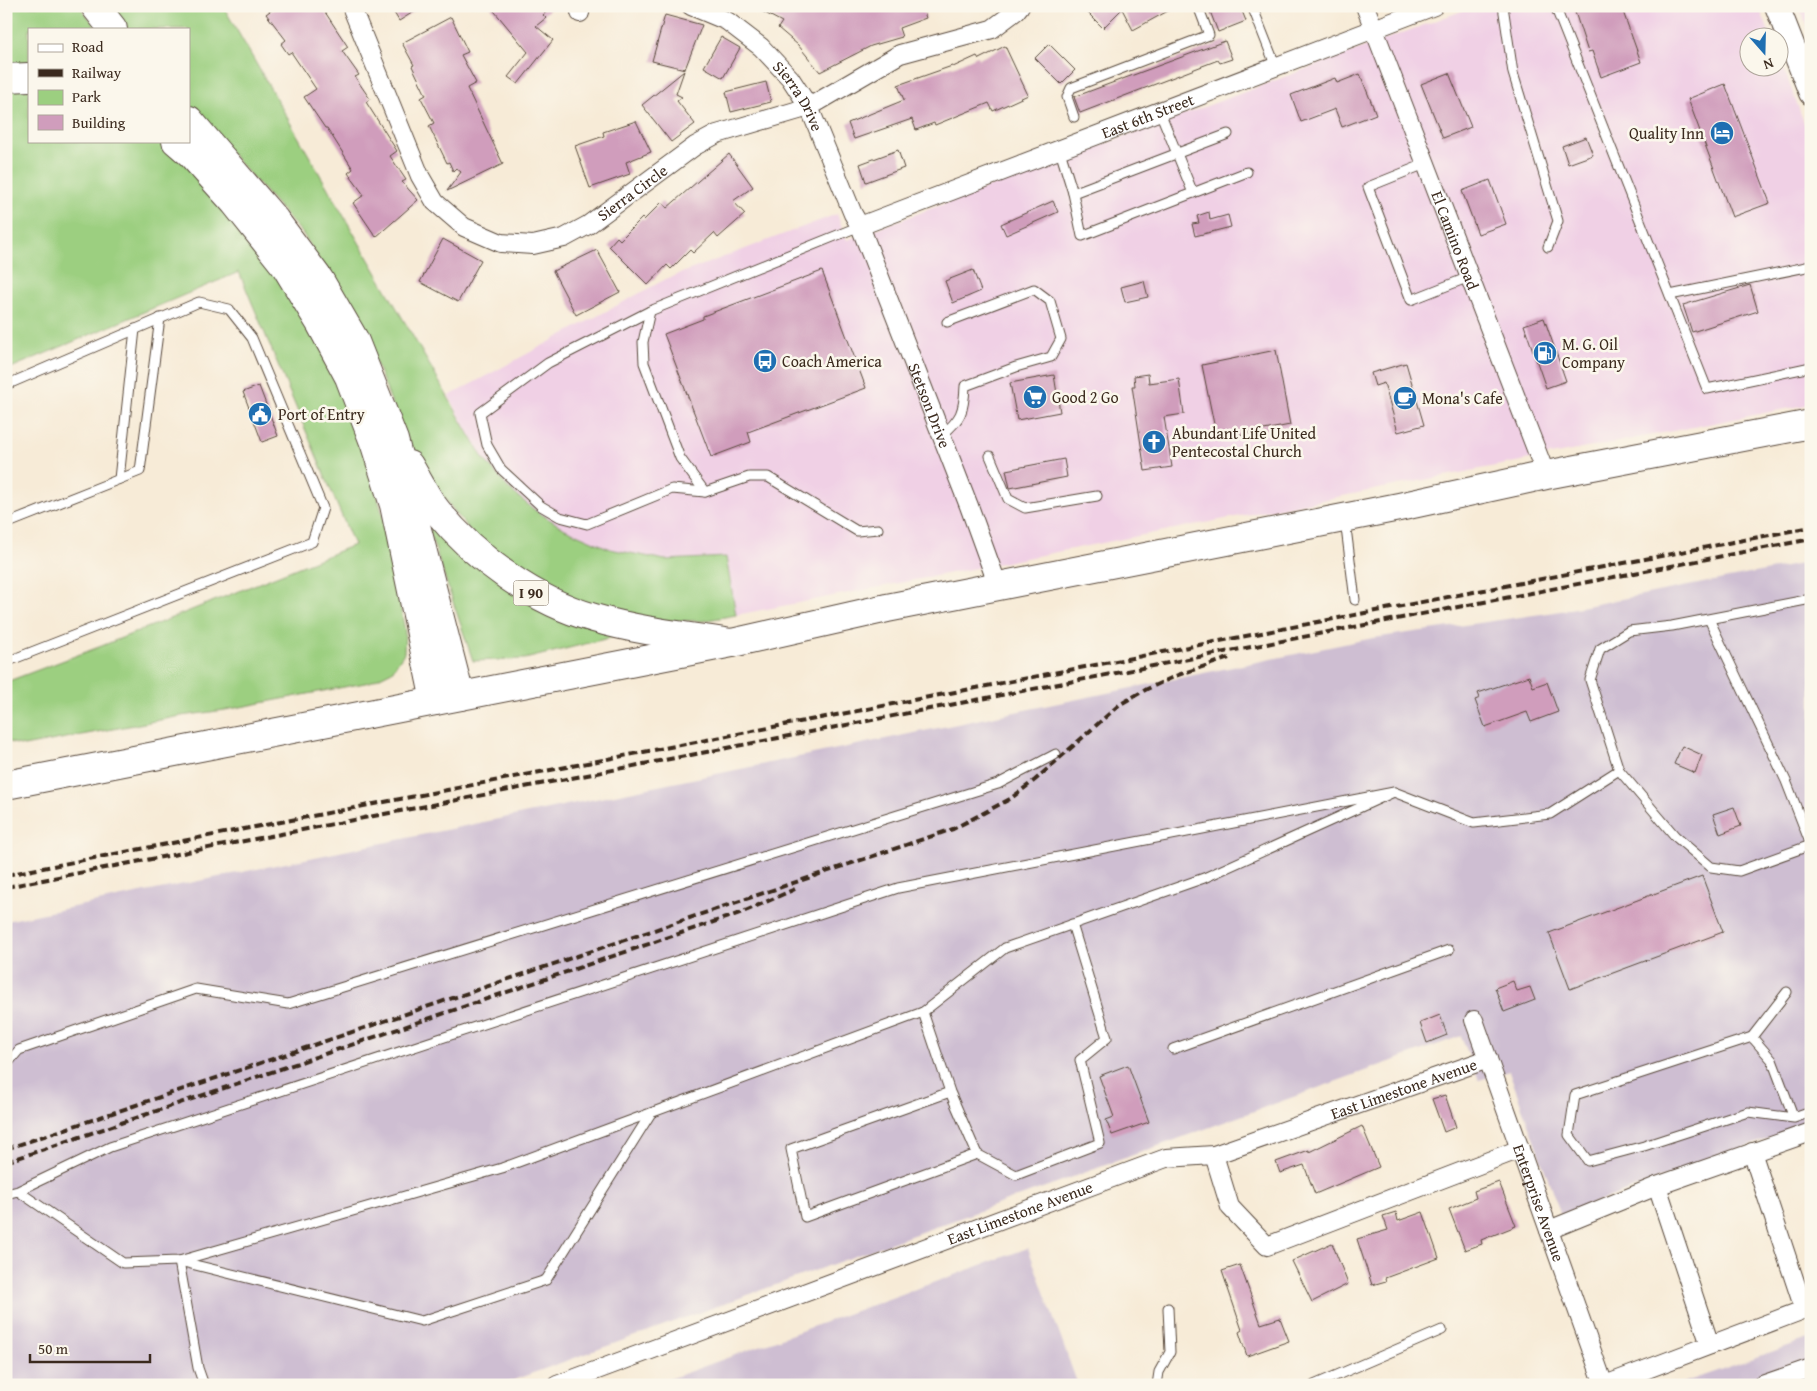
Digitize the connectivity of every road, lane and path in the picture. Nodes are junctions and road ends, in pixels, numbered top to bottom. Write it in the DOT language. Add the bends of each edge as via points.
graph roads {
  1 [pos="95,6"];
  2 [pos="351,6"];
  3 [pos="691,6"];
  4 [pos="1020,6"];
  5 [pos="1198,6"];
  6 [pos="1252,6"];
  7 [pos="1365,6"];
  8 [pos="1434,6"];
  9 [pos="1504,6"];
  10 [pos="1555,6"];
  11 [pos="1777,6"];
  12 [pos="112,28"];
  13 [pos="1374,30"];
  14 [pos="1276,67"];
  15 [pos="28,77"];
  16 [pos="6,78"];
  17 [pos="1811,93"];
  18 [pos="809,107"];
  19 [pos="1160,112"];
  20 [pos="1074,117"];
  21 [pos="190,121"];
  22 [pos="1228,134"];
  23 [pos="177,142"];
  24 [pos="1060,151"];
  25 [pos="1177,153"];
  26 [pos="1425,164"];
  27 [pos="1247,172"];
  28 [pos="1193,192"];
  29 [pos="1073,193"];
  30 [pos="860,226"];
  31 [pos="1548,247"];
  32 [pos="1811,266"];
  33 [pos="1469,277"];
  34 [pos="1670,295"];
  35 [pos="650,311"];
  36 [pos="160,318"];
  37 [pos="947,322"];
  38 [pos="135,329"];
  39 [pos="1811,367"];
  40 [pos="6,384"];
  41 [pos="1811,424"];
  42 [pos="942,436"];
  43 [pos="394,440"];
  44 [pos="990,456"];
  45 [pos="1546,475"];
  46 [pos="119,479"];
  47 [pos="705,492"];
  48 [pos="1097,496"];
  49 [pos="1345,517"];
  50 [pos="6,524"];
  51 [pos="878,529"];
  52 [pos="998,586"];
  53 [pos="1811,599"];
  54 [pos="1355,600"];
  55 [pos="1709,619"];
  56 [pos="732,643"];
  57 [pos="6,662"];
  58 [pos="448,699"];
  59 [pos="1056,754"];
  60 [pos="1619,770"];
  61 [pos="6,785"];
  62 [pos="1394,792"];
  63 [pos="1072,924"];
  64 [pos="1449,950"];
  65 [pos="1787,992"];
  66 [pos="923,1012"];
  67 [pos="1474,1020"];
  68 [pos="1752,1037"];
  69 [pos="1173,1050"];
  70 [pos="1488,1059"];
  71 [pos="6,1065"];
  72 [pos="950,1092"];
  73 [pos="1811,1112"];
  74 [pos="651,1113"];
  75 [pos="1794,1118"];
  76 [pos="1811,1132"];
  77 [pos="1520,1149"];
  78 [pos="1752,1152"];
  79 [pos="977,1154"];
  80 [pos="1214,1155"];
  81 [pos="1657,1186"];
  82 [pos="18,1191"];
  83 [pos="6,1194"];
  84 [pos="1549,1230"];
  85 [pos="179,1261"];
  86 [pos="1168,1308"];
  87 [pos="1807,1308"];
  88 [pos="1442,1330"];
  89 [pos="1710,1345"];
  90 [pos="1811,1368"];
  91 [pos="204,1385"];
  92 [pos="557,1385"];
  93 [pos="1157,1385"];
  94 [pos="1314,1385"];
  95 [pos="1604,1385"];
  96 [pos="1762,1385"];
  1 -- 12 [label="main road"];
  2 -- 18 [label="street, Sierra Circle" via="420,176 435,202 464,227 501,243 533,245 564,238 588,225 695,146 717,134"];
  3 -- 18 [label="street, Sierra Drive" via="727,21 761,47 790,78"];
  4 -- 18 [label="street, Sierra Circle" via="992,29 900,54"];
  5 -- 20 [label="lane" via="1209,35 1071,88 1067,96"];
  6 -- 14 [label="lane"];
  7 -- 13 [label="street, El Camino Road"];
  8 -- 13 [label="street, East 6th Street"];
  9 -- 31 [label="lane" via="1513,74 1558,221"];
  10 -- 34 [label="lane"];
  11 -- 17 [label="main road"];
  13 -- 14 [label="street, East 6th Street"];
  13 -- 26 [label="street, El Camino Road"];
  14 -- 19 [label="street, East 6th Street"];
  15 -- 16 [label="main road"];
  18 -- 30 [label="street, Sierra Drive"];
  19 -- 24 [label="street, East 6th Street"];
  19 -- 25 [label="lane"];
  21 -- 43 [label="main road, I 90" via="275,220 319,279 354,339"];
  22 -- 25 [label="lane"];
  23 -- 58 [label="main road" via="235,203 286,267 349,378 394,505"];
  24 -- 29 [label="lane"];
  24 -- 30 [label="street, East 6th Street"];
  25 -- 28 [label="lane"];
  25 -- 29 [label="lane"];
  26 -- 33 [label="street, El Camino Road"];
  26 -- 33 [label="lane" via="1368,187 1411,300"];
  27 -- 28 [label="lane"];
  28 -- 29 [label="lane" via="1082,236"];
  30 -- 35 [label="lane"];
  30 -- 42 [label="street, Stetson Drive"];
  32 -- 34 [label="lane"];
  33 -- 45 [label="street, El Camino Road"];
  34 -- 39 [label="lane" via="1707,389"];
  35 -- 47 [label="lane" via="643,342 644,363 680,458"];
  35 -- 47 [label="lane" via="548,363 480,413 487,446 501,469 541,506 560,517 587,524 672,489"];
  36 -- 38 [label="lane"];
  36 -- 46 [label="lane" via="140,470"];
  36 -- 57 [label="lane" via="199,302 229,309 252,338 323,508 312,542"];
  37 -- 42 [label="lane" via="1034,289 1050,301 1061,338 1051,357 966,386 965,404 956,423"];
  38 -- 40 [label="lane"];
  38 -- 46 [label="lane"];
  41 -- 45 [label="main road"];
  42 -- 52 [label="street, Stetson Drive"];
  43 -- 56 [label="main road, I 90" via="436,510 480,556 535,595 593,618"];
  43 -- 58 [label="main road, I 90"];
  44 -- 48 [label="lane" via="1008,499 1025,508"];
  45 -- 49 [label="main road"];
  46 -- 50 [label="lane"];
  47 -- 51 [label="lane" via="749,477 768,477 857,531"];
  49 -- 52 [label="main road"];
  49 -- 54 [label="lane"];
  52 -- 56 [label="main road"];
  53 -- 55 [label="lane"];
  55 -- 60 [label="lane" via="1629,631 1600,649 1590,680"];
  55 -- 60 [label="lane" via="1786,781 1811,845 1739,871 1711,867 1675,836"];
  56 -- 58 [label="main road"];
  58 -- 61 [label="main road"];
  59 -- 71 [label="lane" via="998,784 288,1004 196,989 18,1050"];
  60 -- 62 [label="lane" via="1550,814 1474,823"];
  62 -- 63 [label="lane" via="1204,878"];
  62 -- 82 [label="lane" via="898,888 110,1147"];
  63 -- 66 [label="lane" via="1005,948"];
  63 -- 79 [label="lane" via="1107,1038 1080,1060 1100,1143 1016,1175"];
  64 -- 69 [label="lane"];
  65 -- 68 [label="lane"];
  66 -- 72 [label="lane"];
  66 -- 74 [label="lane"];
  67 -- 70 [label="street, Enterprise Avenue"];
  68 -- 75 [label="lane" via="1772,1060"];
  68 -- 75 [label="lane" via="1575,1096 1569,1135 1588,1161 1748,1112"];
  70 -- 77 [label="street, Enterprise Avenue"];
  70 -- 80 [label="street, East Limestone Avenue"];
  72 -- 79 [label="lane"];
  72 -- 79 [label="lane" via="791,1149 806,1217"];
  73 -- 75 [label="lane"];
  74 -- 85 [label="lane" via="502,1168"];
  74 -- 85 [label="lane" via="546,1280 422,1321"];
  76 -- 78 [label="street"];
  77 -- 80 [label="street" via="1267,1246 1230,1207"];
  77 -- 84 [label="street, Enterprise Avenue"];
  78 -- 81 [label="street"];
  78 -- 87 [label="street"];
  80 -- 92 [label="street, East Limestone Avenue" via="1166,1158"];
  81 -- 84 [label="street"];
  81 -- 89 [label="street"];
  82 -- 83 [label="lane"];
  82 -- 85 [label="lane" via="124,1262"];
  84 -- 95 [label="street, Enterprise Avenue"];
  85 -- 91 [label="lane" via="198,1368"];
  86 -- 93 [label="lane" via="1170,1352 1159,1372"];
  87 -- 89 [label="street"];
  88 -- 94 [label="lane"];
  89 -- 95 [label="street"];
  90 -- 96 [label="street"];
}
